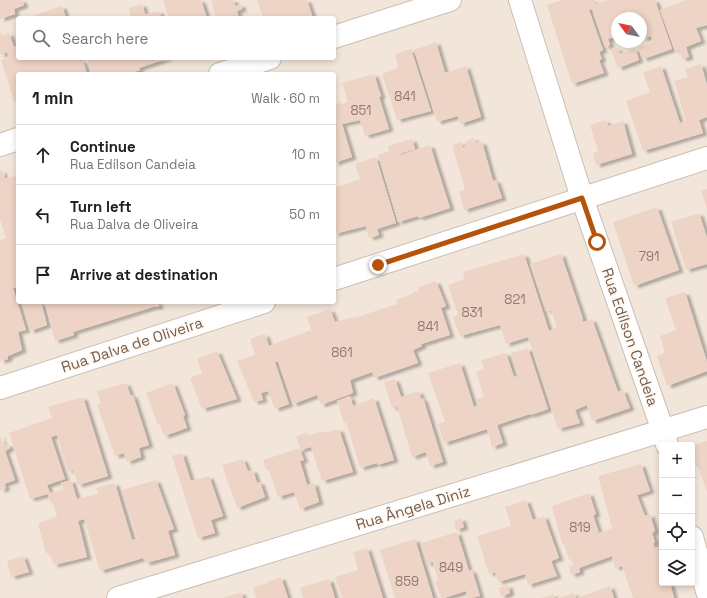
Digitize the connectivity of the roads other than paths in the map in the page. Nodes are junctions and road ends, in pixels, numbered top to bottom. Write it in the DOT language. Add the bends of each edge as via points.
graph roads {
  1 [pos="450,0"];
  2 [pos="520,0"];
  3 [pos="336,36"];
  4 [pos="264,60"];
  5 [pos="226,72"];
  6 [pos="16,140"];
  7 [pos="0,145"];
  8 [pos="707,158"];
  9 [pos="582,198"];
  10 [pos="336,278"];
  11 [pos="258,304"];
  12 [pos="0,388"];
  13 [pos="707,418"];
  14 [pos="665,438"];
  15 [pos="695,548"];
  16 [pos="707,591"];
  17 [pos="118,598"];
  1 -- 3 [label="street"];
  2 -- 9 [label="street, Rua Edílson Candeia"];
  4 -- 5 [label="street"];
  6 -- 7 [label="street"];
  8 -- 9 [label="street"];
  9 -- 10 [label="street"];
  9 -- 14 [label="street, Rua Edílson Candeia"];
  11 -- 12 [label="street, Rua Dalva de Oliveira"];
  13 -- 14 [label="street, Rua Ângela Diniz"];
  14 -- 17 [label="street, Rua Ângela Diniz"];
  15 -- 16 [label="street"];
}
